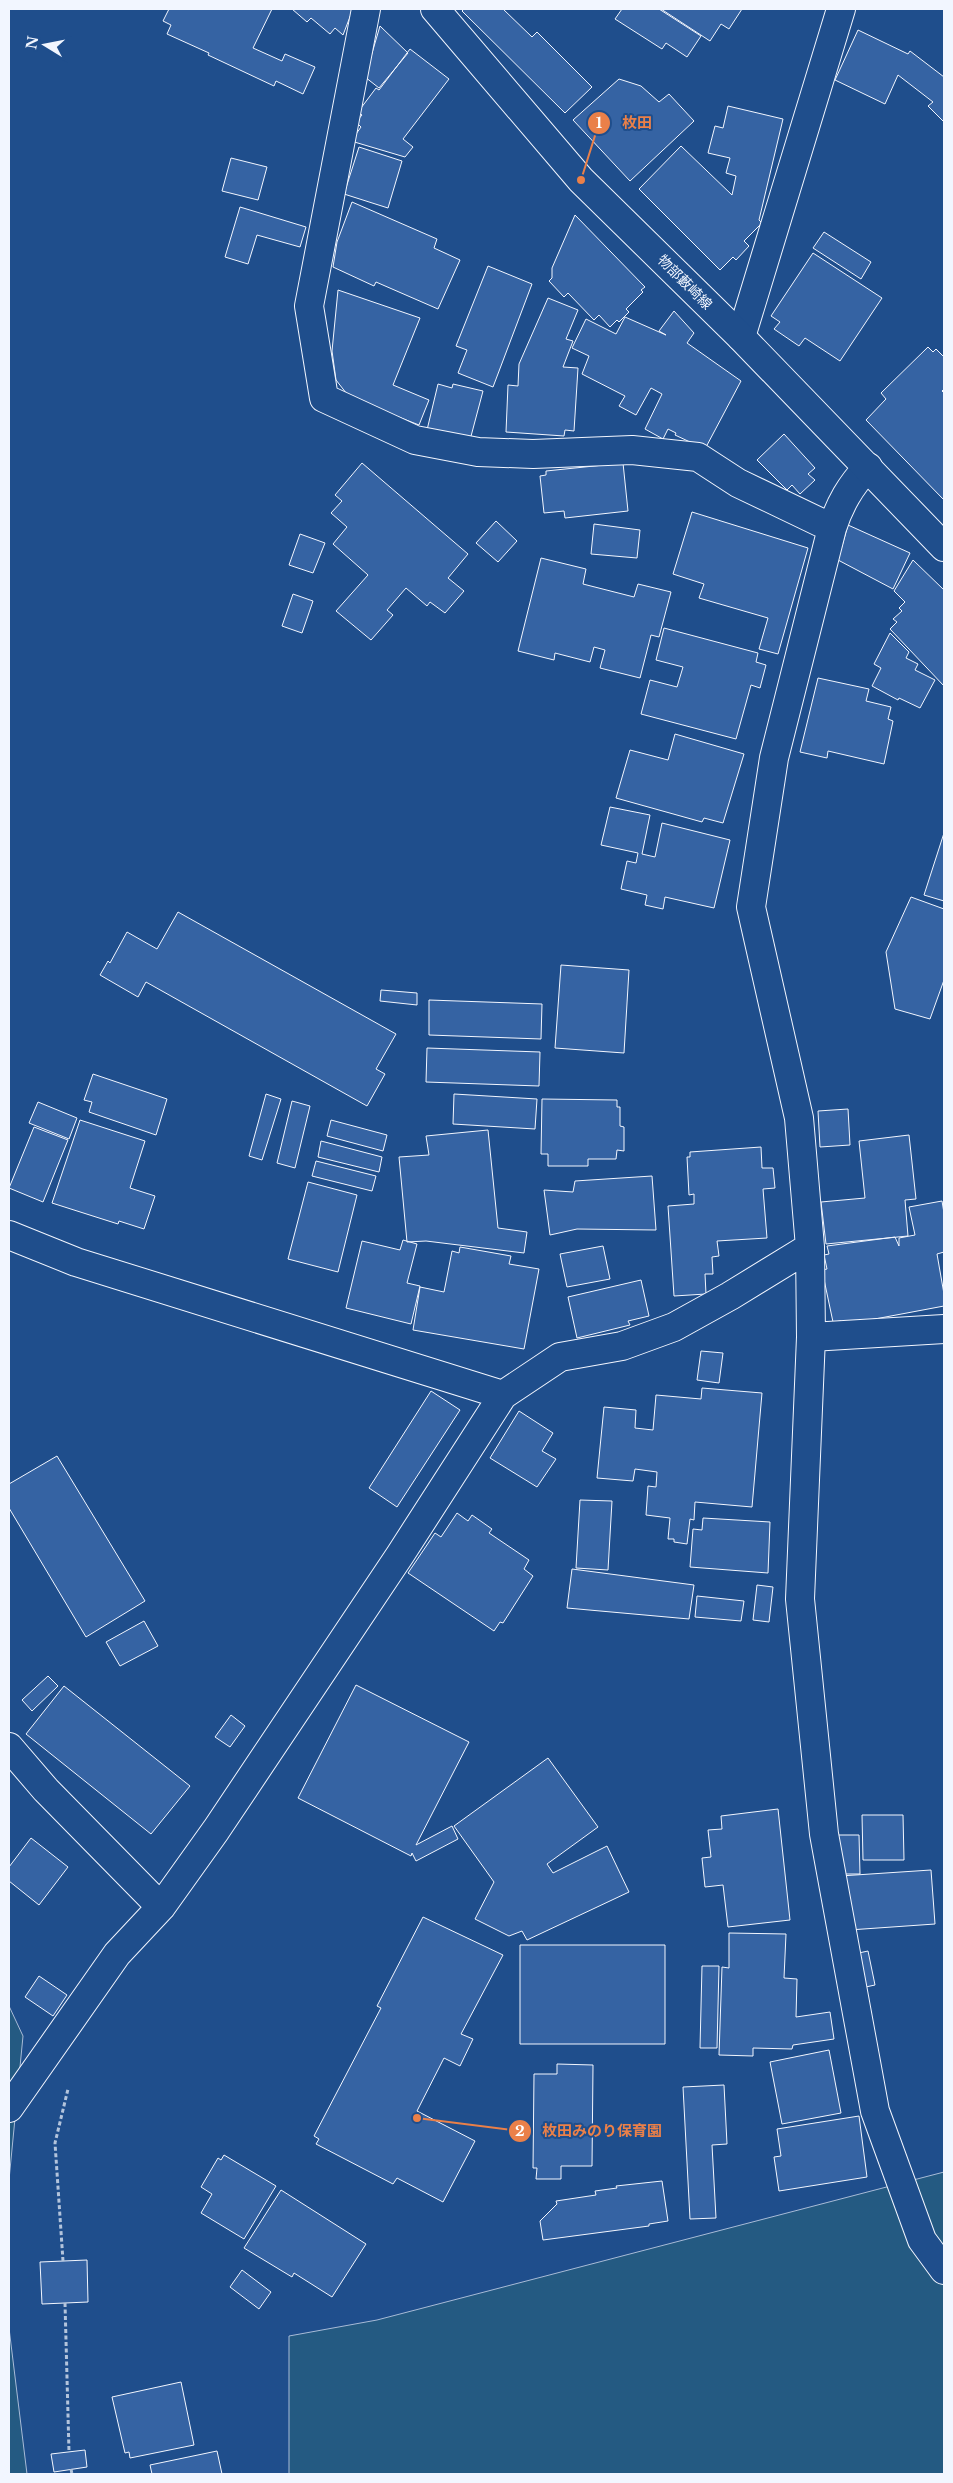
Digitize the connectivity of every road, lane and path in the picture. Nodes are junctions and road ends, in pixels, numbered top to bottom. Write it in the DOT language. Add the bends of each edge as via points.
graph roads {
  1 [pos="366,9"];
  2 [pos="435,9"];
  3 [pos="841,9"];
  4 [pos="741,337"];
  5 [pos="868,467"];
  6 [pos="832,528"];
  7 [pos="944,547"];
  8 [pos="9,1235"];
  9 [pos="810,1247"];
  10 [pos="944,1329"];
  11 [pos="811,1337"];
  12 [pos="503,1395"];
  13 [pos="9,1747"];
  14 [pos="161,1907"];
  15 [pos="72,2080"];
  16 [pos="9,2108"];
  17 [pos="64,2261"];
  18 [pos="944,2270"];
  19 [pos="65,2303"];
  20 [pos="69,2452"];
  21 [pos="71,2469"];
  22 [pos="72,2474"];
  1 -- 6 [label="street" via="309,306 324,398 415,440 478,452 533,454 632,450 698,457 738,483"];
  2 -- 4 [label="street, 物部藪崎線" via="582,180"];
  3 -- 4 [label="street"];
  4 -- 5 [label="street, 物部藪崎線"];
  5 -- 6 [label="street" via="850,486"];
  5 -- 7 [label="street, 物部藪崎線"];
  6 -- 9 [label="street" via="774,758 751,907 799,1118"];
  8 -- 12 [label="street" via="76,1262"];
  9 -- 11 [label="street"];
  9 -- 12 [label="street" via="674,1327 622,1346 560,1357"];
  10 -- 11 [label="street"];
  11 -- 18 [label="street" via="800,1599 824,1834 875,2112 922,2240"];
  12 -- 14 [label="street" via="400,1555"];
  13 -- 14 [label="street" via="46,1790"];
  14 -- 16 [label="street" via="117,1954"];
  15 -- 17 [label="path" via="64,2097 55,2143"];
  19 -- 20 [label="path"];
  21 -- 22 [label="path"];
}
